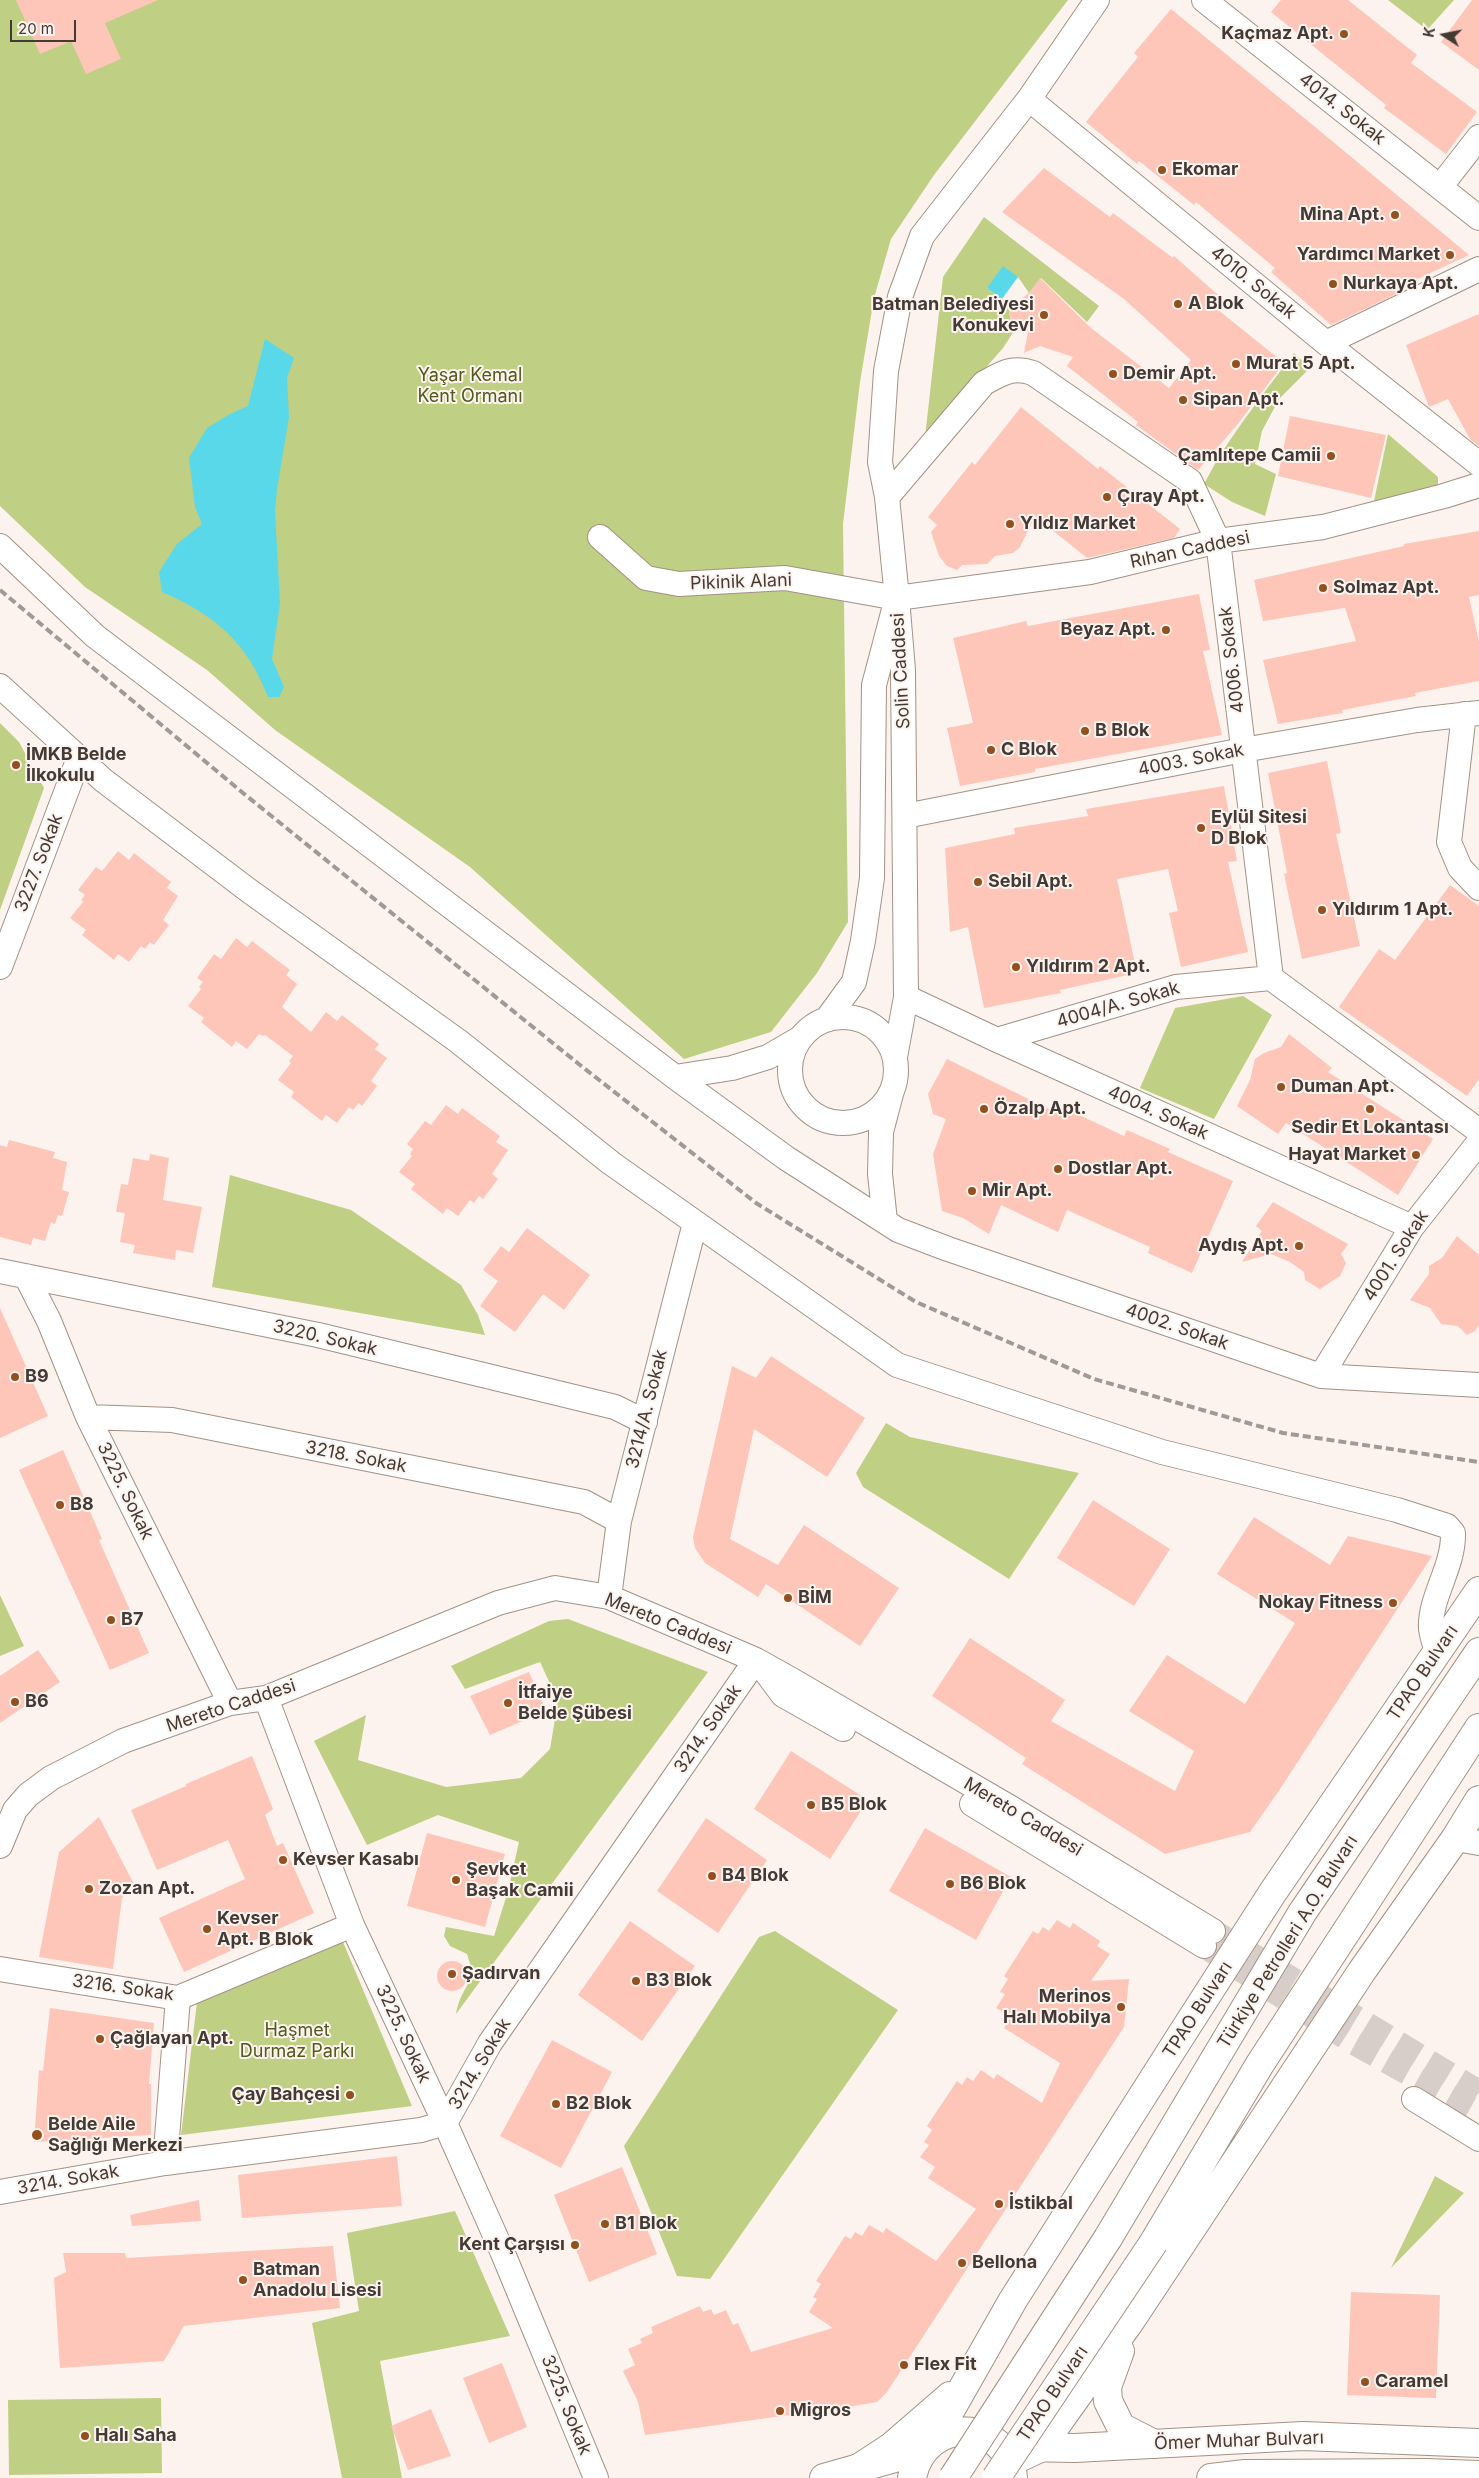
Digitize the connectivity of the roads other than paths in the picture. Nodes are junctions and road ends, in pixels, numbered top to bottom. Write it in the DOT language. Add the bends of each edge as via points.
graph roads {
  1 [pos="1097,0"];
  2 [pos="1204,0"];
  3 [pos="1029,99"];
  4 [pos="1479,137"];
  5 [pos="1440,187"];
  6 [pos="1479,218"];
  7 [pos="1479,269"];
  8 [pos="1326,343"];
  9 [pos="1479,464"];
  10 [pos="1479,485"];
  11 [pos="887,496"];
  12 [pos="600,537"];
  13 [pos="1218,541"];
  14 [pos="0,546"];
  15 [pos="897,598"];
  16 [pos="0,686"];
  17 [pos="1472,714"];
  18 [pos="1243,750"];
  19 [pos="80,758"];
  20 [pos="905,816"];
  21 [pos="1479,888"];
  22 [pos="0,967"];
  23 [pos="1271,978"];
  24 [pos="906,997"];
  25 [pos="827,1019"];
  26 [pos="800,1039"];
  27 [pos="997,1040"];
  28 [pos="895,1058"];
  29 [pos="675,1077"];
  30 [pos="891,1092"];
  31 [pos="1479,1131"];
  32 [pos="1479,1142"];
  33 [pos="885,1221"];
  34 [pos="695,1223"];
  35 [pos="1412,1227"];
  36 [pos="0,1271"];
  37 [pos="26,1276"];
  38 [pos="1321,1376"];
  39 [pos="1479,1385"];
  40 [pos="88,1417"];
  41 [pos="645,1422"];
  42 [pos="619,1521"];
  43 [pos="1479,1591"];
  44 [pos="609,1597"];
  45 [pos="1437,1652"];
  46 [pos="1479,1652"];
  47 [pos="756,1660"];
  48 [pos="266,1698"];
  49 [pos="230,1703"];
  50 [pos="1479,1728"];
  51 [pos="1479,1800"];
  52 [pos="1467,1841"];
  53 [pos="0,1846"];
  54 [pos="352,1925"];
  55 [pos="1209,1939"];
  56 [pos="0,1969"];
  57 [pos="178,1998"];
  58 [pos="1414,2098"];
  59 [pos="445,2123"];
  60 [pos="1479,2139"];
  61 [pos="165,2162"];
  62 [pos="0,2192"];
  63 [pos="1131,2320"];
  64 [pos="965,2381"];
  65 [pos="1479,2443"];
  66 [pos="928,2444"];
  67 [pos="1154,2444"];
  68 [pos="1040,2448"];
  69 [pos="1005,2466"];
  70 [pos="856,2470"];
  71 [pos="1479,2475"];
  72 [pos="596,2478"];
  73 [pos="824,2478"];
  74 [pos="912,2478"];
  75 [pos="952,2478"];
  76 [pos="1211,2478"];
  1 -- 3 [label="street"];
  2 -- 5 [label="street, 4014. Sokak"];
  3 -- 8 [label="street, 4010. Sokak"];
  3 -- 11 [label="street" via="922,236 900,298 886,371 880,462"];
  4 -- 5 [label="street"];
  5 -- 6 [label="street, 4014. Sokak"];
  7 -- 8 [label="street"];
  8 -- 9 [label="street, 4010. Sokak"];
  10 -- 13 [label="street, Rıhan Caddesi" via="1324,527"];
  11 -- 13 [label="street, 4006. Sokak" via="984,383 1019,368 1033,373 1190,481"];
  11 -- 15 [label="street"];
  12 -- 15 [label="street, Pikinik Alani" via="646,578 679,584 784,578"];
  13 -- 15 [label="street, Rıhan Caddesi" via="1090,572"];
  13 -- 18 [label="street, 4006. Sokak"];
  14 -- 29 [label="street, 4002. Sokak" via="95,636"];
  15 -- 20 [label="street, Solin Caddesi" via="903,670"];
  15 -- 25 [label="street, Solin Caddesi" via="874,685 872,878 864,941 854,982"];
  16 -- 19 [label="street"];
  17 -- 18 [label="street, 4003. Sokak" via="1417,720"];
  17 -- 21 [label="street" via="1449,842 1460,868"];
  18 -- 20 [label="street, 4003. Sokak"];
  18 -- 23 [label="street, 4006. Sokak"];
  19 -- 22 [label="street, 3227. Sokak"];
  19 -- 34 [label="street" via="248,890 458,1041 611,1164"];
  20 -- 24 [label="street, Solin Caddesi"];
  23 -- 27 [label="street, 4004/A. Sokak" via="1176,987"];
  23 -- 31 [label="street"];
  24 -- 27 [label="street, 4004. Sokak"];
  24 -- 28 [label="street, Solin Caddesi"];
  25 -- 26 [label="street"];
  25 -- 28 [label="street" via="861,1020 882,1035"];
  26 -- 29 [label="street" via="768,1057 732,1068"];
  26 -- 30 [label="street" via="792,1055 790,1072 794,1090 803,1105 817,1116 833,1122 851,1123 874,1112"];
  27 -- 35 [label="street, 4004. Sokak"];
  28 -- 30 [label="street" via="896,1075"];
  29 -- 33 [label="street, 4002. Sokak" via="786,1158"];
  30 -- 33 [label="street" via="881,1132 880,1174"];
  32 -- 35 [label="street, 4001. Sokak"];
  33 -- 38 [label="street, 4002. Sokak" via="898,1230 948,1249"];
  34 -- 41 [label="street, 3214/A. Sokak"];
  34 -- 45 [label="street" via="896,1365 1162,1452 1397,1510 1447,1526 1453,1533 1453,1545 1431,1628"];
  35 -- 38 [label="street, 4001. Sokak"];
  36 -- 37 [label="street, 3220. Sokak"];
  37 -- 40 [label="street, 3225. Sokak"];
  37 -- 41 [label="street, 3220. Sokak" via="318,1335 616,1407"];
  38 -- 39 [label="street, 4002. Sokak"];
  40 -- 42 [label="street, 3218. Sokak" via="172,1420 584,1502"];
  40 -- 49 [label="street, 3225. Sokak"];
  41 -- 42 [label="street, 3214/A. Sokak"];
  42 -- 44 [label="street, 3214/A. Sokak"];
  43 -- 45 [label="main road, TPAO Bulvarı"];
  44 -- 47 [label="street, Mereto Caddesi"];
  44 -- 48 [label="street, Mereto Caddesi" via="555,1588 498,1603"];
  45 -- 64 [label="main road, TPAO Bulvarı" via="1273,1892 1023,2284"];
  46 -- 75 [label="main road, Türkiye Petrolleri A.O. Bulvarı, bridge" via="1302,1913 1108,2238"];
  47 -- 55 [label="street, Mereto Caddesi" via="1011,1808"];
  47 -- 59 [label="street, 3214. Sokak" via="490,2043"];
  48 -- 49 [label="street, Mereto Caddesi"];
  48 -- 54 [label="street, 3225. Sokak"];
  49 -- 53 [label="street, Mereto Caddesi" via="123,1741 52,1778 15,1810"];
  50 -- 69 [label="main road, TPAO Bulvarı, bridge" via="1260,2064 1154,2242"];
  51 -- 52 [label="main road, TPAO Bulvarı"];
  52 -- 63 [label="main road, TPAO Bulvarı" via="1362,1971"];
  54 -- 57 [label="street, 3216. Sokak"];
  54 -- 59 [label="street, 3225. Sokak"];
  56 -- 57 [label="street, 3216. Sokak"];
  57 -- 61 [label="street"];
  58 -- 60 [label="street"];
  59 -- 61 [label="street, 3214. Sokak" via="421,2130"];
  59 -- 72 [label="street, 3225. Sokak"];
  61 -- 62 [label="street, 3214. Sokak"];
  63 -- 67 [label="main road" via="1107,2387 1108,2401 1121,2427"];
  63 -- 68 [label="main road, TPAO Bulvarı"];
  64 -- 66 [label="main road, TPAO Bulvarı"];
  64 -- 70 [label="main road" via="891,2447"];
  65 -- 67 [label="main road, Ömer Muhar Bulvarı" via="1303,2436"];
  66 -- 69 [label="main road" via="950,2432 968,2431 986,2436"];
  66 -- 70 [label="main road"];
  66 -- 74 [label="main road, TPAO Bulvarı" via="915,2462"];
  67 -- 68 [label="main road, Ömer Muhar Bulvarı"];
  68 -- 69 [label="main road, Ömer Muhar Bulvarı"];
  70 -- 73 [label="main road"];
  71 -- 76 [label="main road, Ömer Muhar Bulvarı" via="1254,2474"];
}
